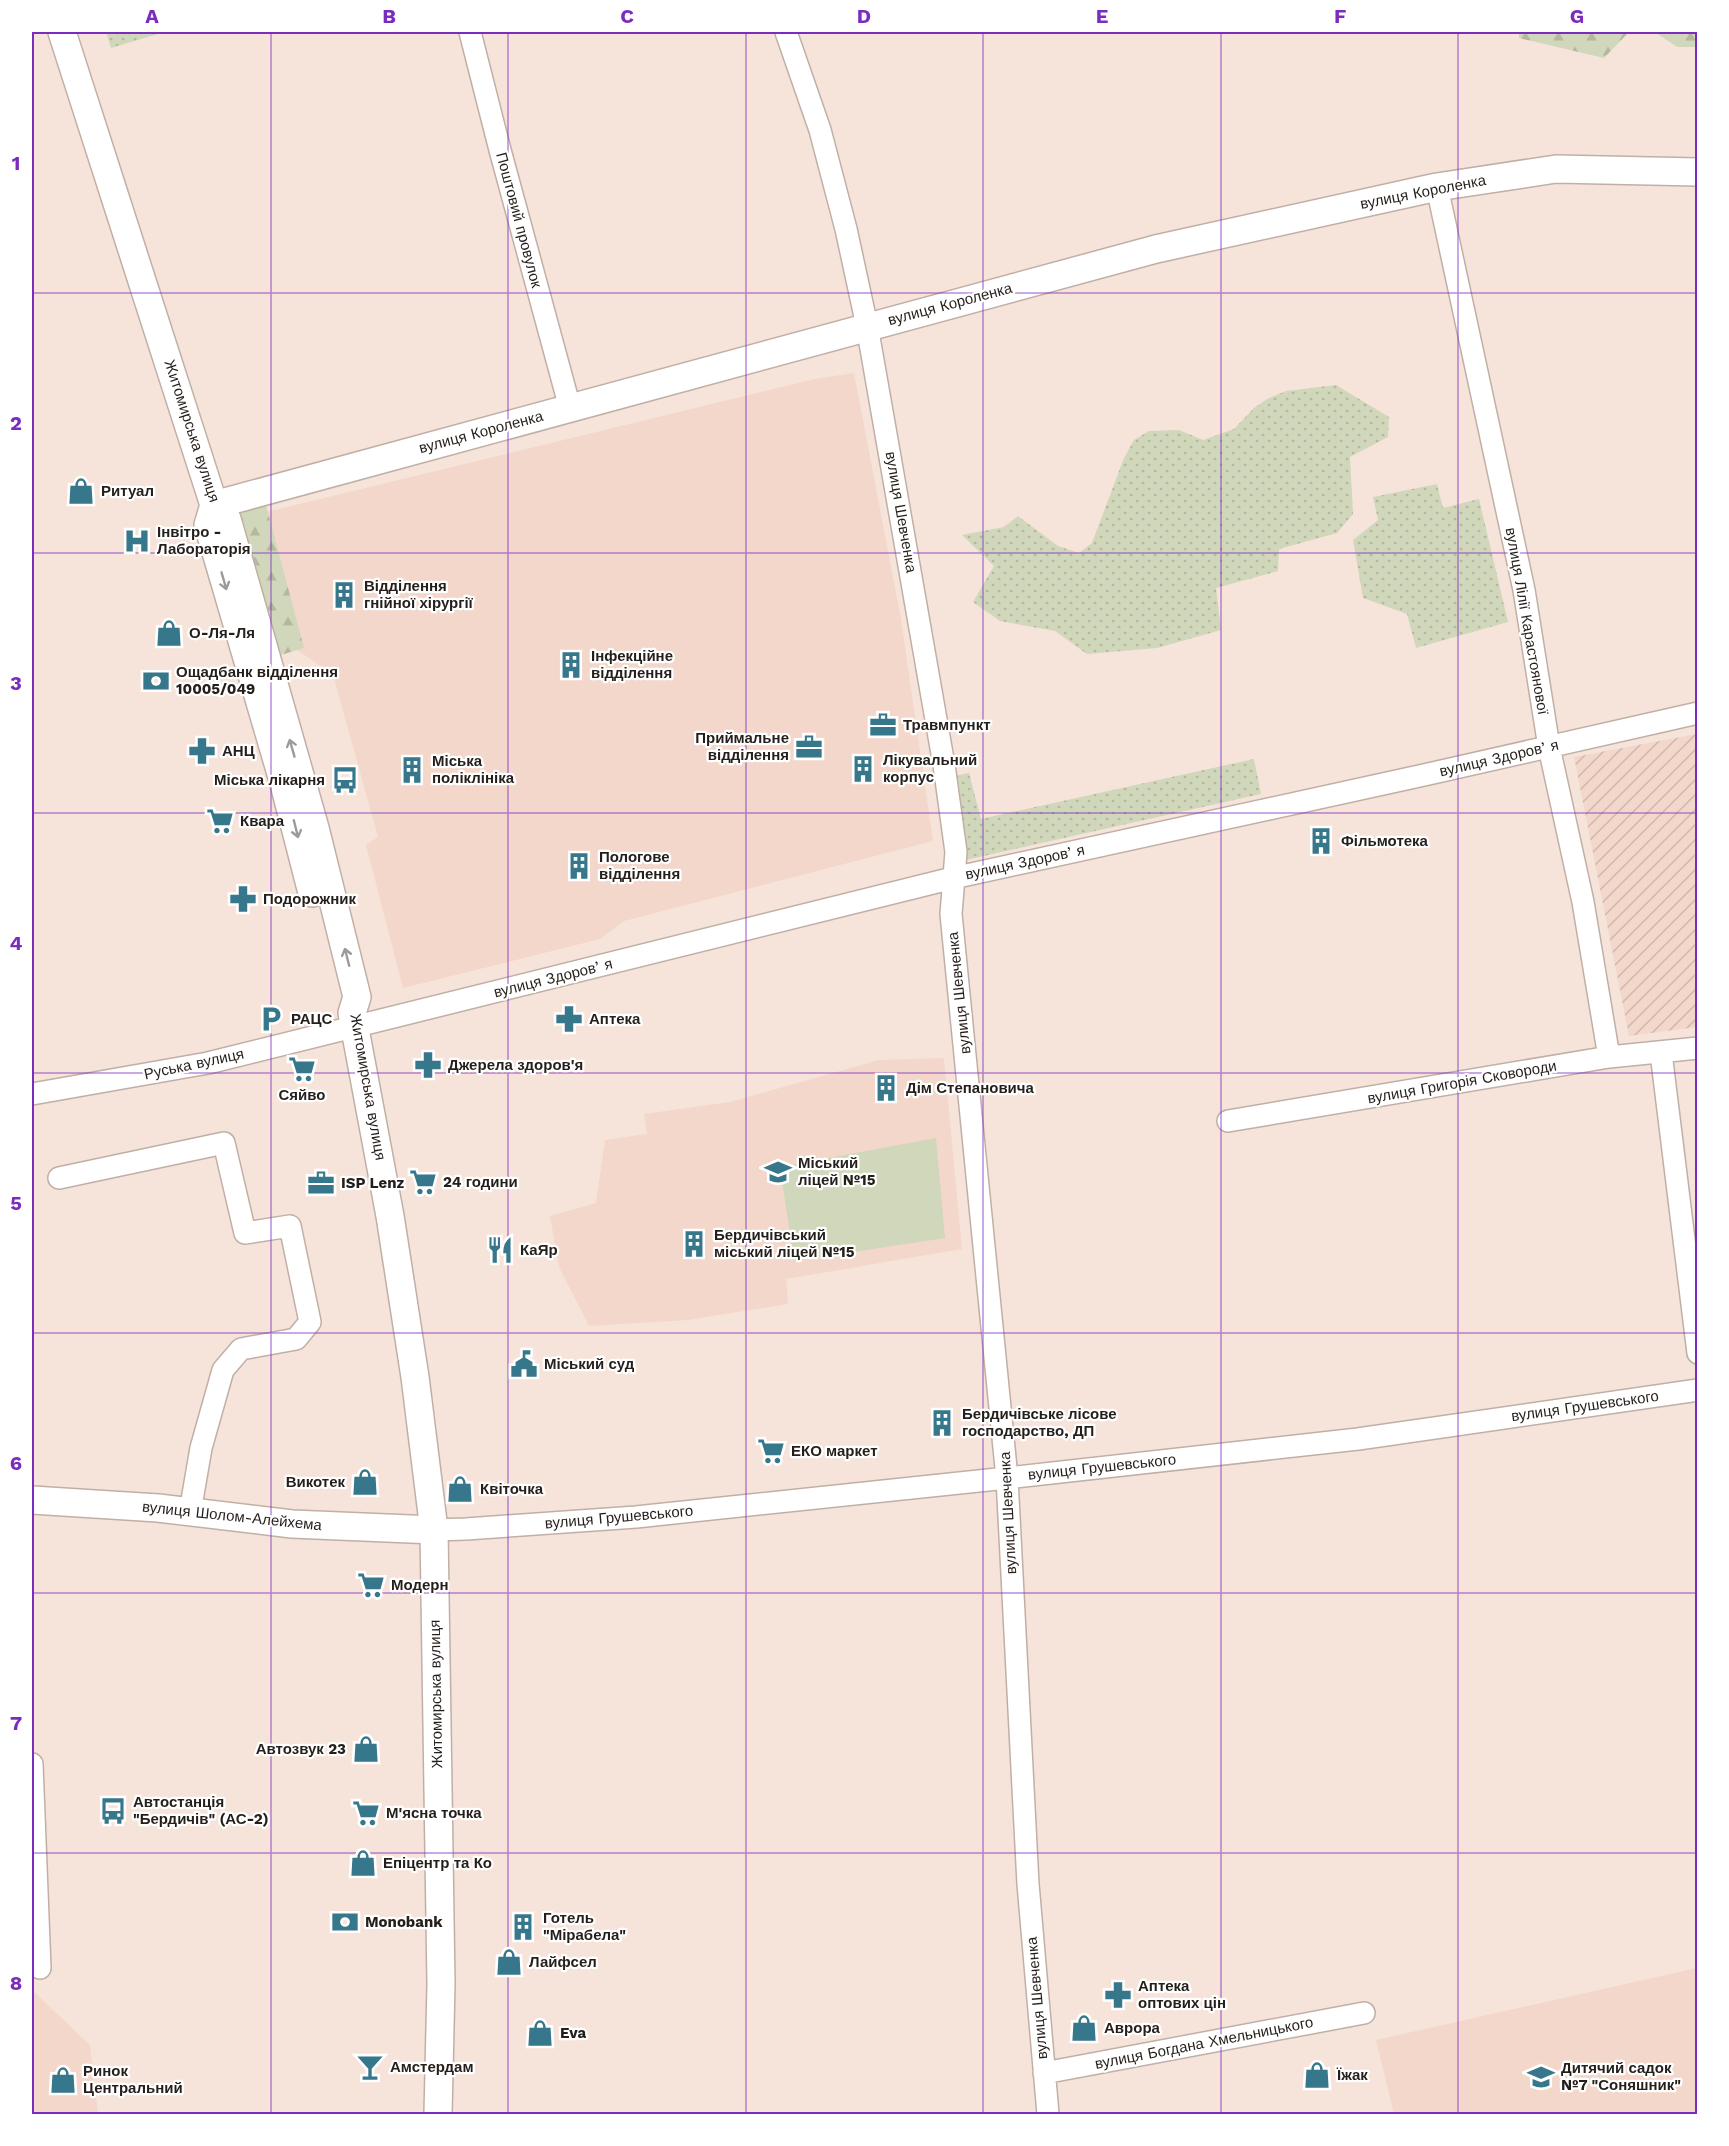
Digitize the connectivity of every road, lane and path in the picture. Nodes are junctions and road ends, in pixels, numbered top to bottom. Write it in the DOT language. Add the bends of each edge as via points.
graph roads {
  1 [pos="62,32"];
  2 [pos="470,32"];
  3 [pos="786,32"];
  4 [pos="1698,172"];
  5 [pos="1437,187"];
  6 [pos="867,326"];
  7 [pos="570,408"];
  8 [pos="214,505"];
  9 [pos="1698,713"];
  10 [pos="1550,747"];
  11 [pos="953,878"];
  12 [pos="354,1020"];
  13 [pos="1698,1048"];
  14 [pos="1661,1053"];
  15 [pos="1609,1057"];
  16 [pos="32,1094"];
  17 [pos="1228,1121"];
  18 [pos="59,1178"];
  19 [pos="1698,1353"];
  20 [pos="1698,1390"];
  21 [pos="1007,1478"];
  22 [pos="32,1500"];
  23 [pos="190,1512"];
  24 [pos="434,1530"];
  25 [pos="32,1764"];
  26 [pos="40,1968"];
  27 [pos="1364,2013"];
  28 [pos="1044,2073"];
  29 [pos="438,2115"];
  30 [pos="1048,2115"];
  1 -- 8 [label="main road, Житомирська вулиця"];
  2 -- 7 [label="street, Поштовий провулок"];
  3 -- 6 [label="street, вулиця Шевченка" via="820,130"];
  4 -- 5 [label="main road, вулиця Короленка" via="1556,169"];
  5 -- 6 [label="main road, вулиця Короленка" via="1156,249"];
  5 -- 10 [label="street, вулиця Лілії Карастоянової" via="1524,590"];
  6 -- 7 [label="main road, вулиця Короленка"];
  6 -- 11 [label="street, вулиця Шевченка" via="944,765 956,852"];
  7 -- 8 [label="main road, вулиця Короленка"];
  8 -- 12 [label="main road, Житомирська вулиця" via="227,519 315,828 357,998"];
  9 -- 10 [label="street, вулиця Здоровʼя"];
  10 -- 11 [label="street, вулиця Здоровʼя"];
  10 -- 15 [label="street, вулиця Лілії Карастоянової"];
  11 -- 12 [label="street, вулиця Здоровʼя"];
  11 -- 21 [label="street, вулиця Шевченка" via="951,914"];
  12 -- 16 [label="street, Руська вулиця" via="208,1063"];
  12 -- 24 [label="main road, Житомирська вулиця" via="392,1228"];
  13 -- 14 [label="street, вулиця Григорія Сковороди"];
  14 -- 15 [label="street, вулиця Григорія Сковороди"];
  14 -- 19 [label="street"];
  15 -- 17 [label="street, вулиця Григорія Сковороди"];
  18 -- 23 [label="street" via="224,1143 245,1233 290,1226 310,1322 296,1339 241,1349 223,1370 201,1448"];
  20 -- 21 [label="street, вулиця Грушевського" via="1358,1438"];
  21 -- 24 [label="street, вулиця Грушевського" via="636,1517"];
  21 -- 28 [label="street, вулиця Шевченка" via="1028,1884"];
  22 -- 23 [label="main road, вулиця Шолом-Алейхема"];
  23 -- 24 [label="main road, вулиця Шолом-Алейхема" via="292,1524"];
  24 -- 29 [label="main road, Житомирська вулиця" via="441,1984"];
  25 -- 26 [label="street"];
  27 -- 28 [label="street, вулиця Богдана Хмельницького"];
  28 -- 30 [label="street, вулиця Шевченка"];
}
